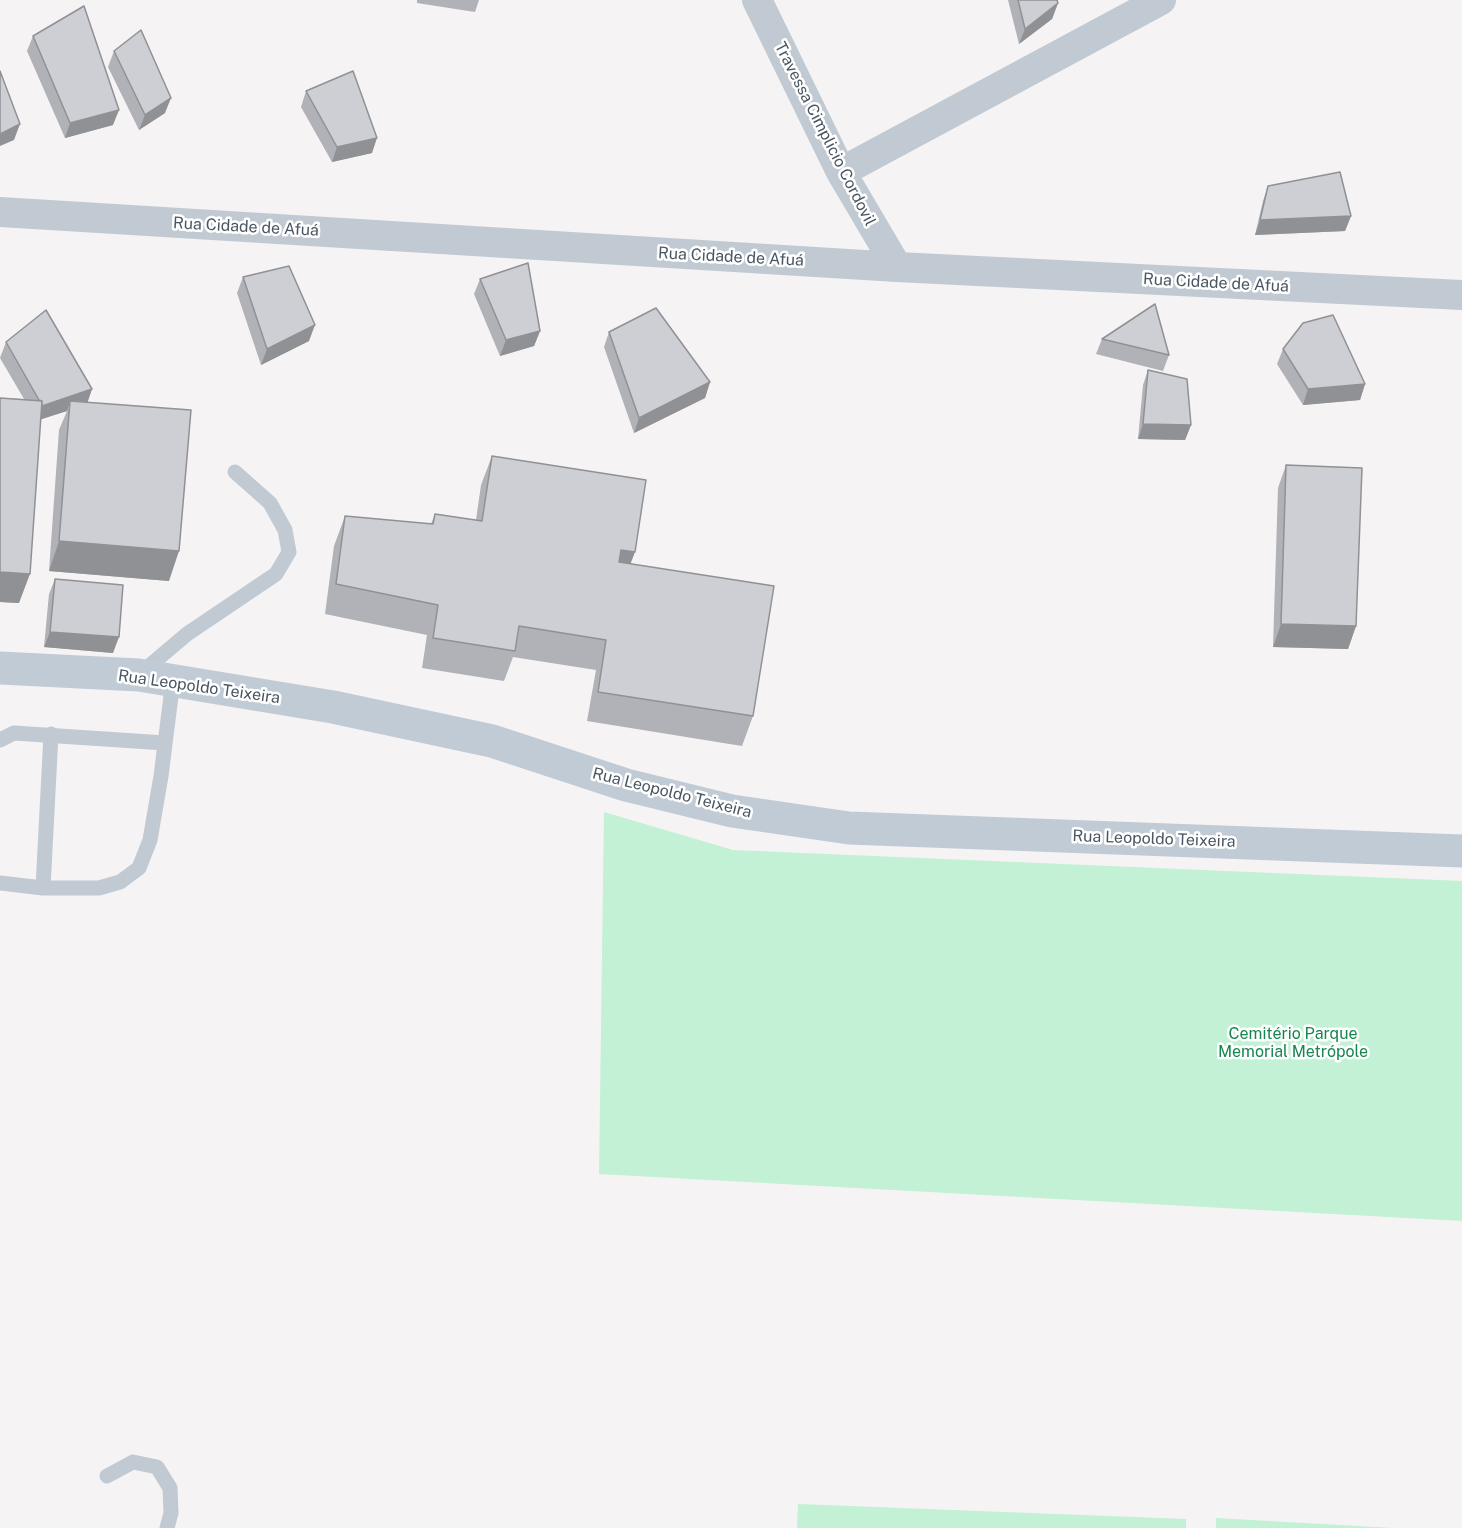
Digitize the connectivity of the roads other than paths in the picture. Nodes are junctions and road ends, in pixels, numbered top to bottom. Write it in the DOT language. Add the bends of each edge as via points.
graph roads {
  1 [pos="757,0"];
  2 [pos="1161,0"];
  3 [pos="842,172"];
  4 [pos="0,212"];
  5 [pos="897,267"];
  6 [pos="1462,295"];
  7 [pos="235,472"];
  8 [pos="0,668"];
  9 [pos="139,675"];
  10 [pos="173,680"];
  11 [pos="51,734"];
  12 [pos="0,740"];
  13 [pos="165,743"];
  14 [pos="1462,851"];
  15 [pos="0,883"];
  16 [pos="43,888"];
  17 [pos="107,1476"];
  18 [pos="167,1528"];
  1 -- 3 [label="street, Travessa Cimplicio Cordovil"];
  2 -- 3 [label="street"];
  3 -- 5 [label="street, Travessa Cimplicio Cordovil"];
  4 -- 5 [label="street, Rua Cidade de Afuá"];
  5 -- 6 [label="street, Rua Cidade de Afuá"];
  7 -- 9 [label="lane" via="270,503 285,530 289,552 276,574 188,634"];
  8 -- 9 [label="main road, Rua Leopoldo Teixeira"];
  9 -- 10 [label="main road, Rua Leopoldo Teixeira"];
  10 -- 13 [label="lane"];
  10 -- 14 [label="main road, Rua Leopoldo Teixeira" via="492,741 626,785 722,808 849,828"];
  11 -- 12 [label="lane" via="14,733"];
  11 -- 13 [label="lane"];
  11 -- 16 [label="lane"];
  13 -- 16 [label="lane" via="150,840 139,868 120,882 99,888"];
  15 -- 16 [label="lane"];
  17 -- 18 [label="lane" via="133,1462 157,1467 170,1488"];
}
